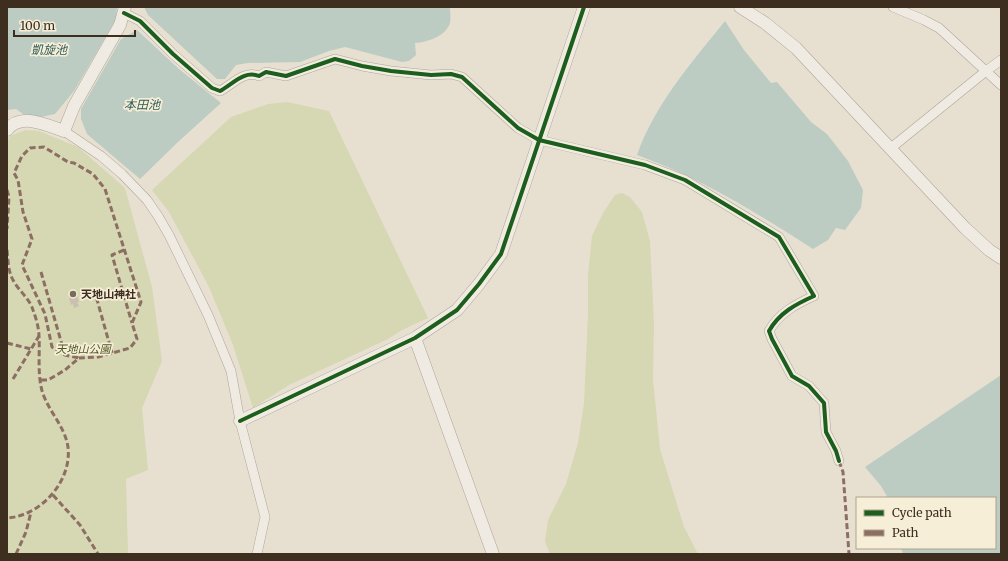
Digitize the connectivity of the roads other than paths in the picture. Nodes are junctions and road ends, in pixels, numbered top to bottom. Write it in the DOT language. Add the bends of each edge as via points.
graph roads {
  1 [pos="584,7"];
  2 [pos="740,7"];
  3 [pos="893,7"];
  4 [pos="124,10"];
  5 [pos="1001,60"];
  6 [pos="986,71"];
  7 [pos="1001,85"];
  8 [pos="7,130"];
  9 [pos="64,131"];
  10 [pos="539,140"];
  11 [pos="891,148"];
  12 [pos="1001,258"];
  13 [pos="415,338"];
  14 [pos="240,421"];
  15 [pos="839,461"];
  16 [pos="257,554"];
  17 [pos="493,554"];
  1 -- 10 [label="street"];
  2 -- 11 [label="street" via="796,48"];
  3 -- 6 [label="street" via="939,28"];
  4 -- 9 [label="street" via="117,31 74,106"];
  4 -- 10 [label="street" via="140,21 212,88 220,91 245,74 254,73 259,76 266,72 286,76 335,59 391,71 451,74 462,77 518,128"];
  5 -- 6 [label="street"];
  6 -- 7 [label="street"];
  6 -- 11 [label="street"];
  8 -- 9 [label="street" via="11,125 27,120"];
  9 -- 14 [label="street" via="122,174 158,216 208,315 231,371"];
  10 -- 13 [label="street" via="501,254 457,310"];
  10 -- 15 [label="street" via="645,165 685,180 779,237 814,296 789,309 769,331 792,376 809,386 824,403 826,432"];
  11 -- 12 [label="street" via="964,228"];
  13 -- 14 [label="street"];
  13 -- 17 [label="street"];
  14 -- 16 [label="street" via="265,517"];
}
